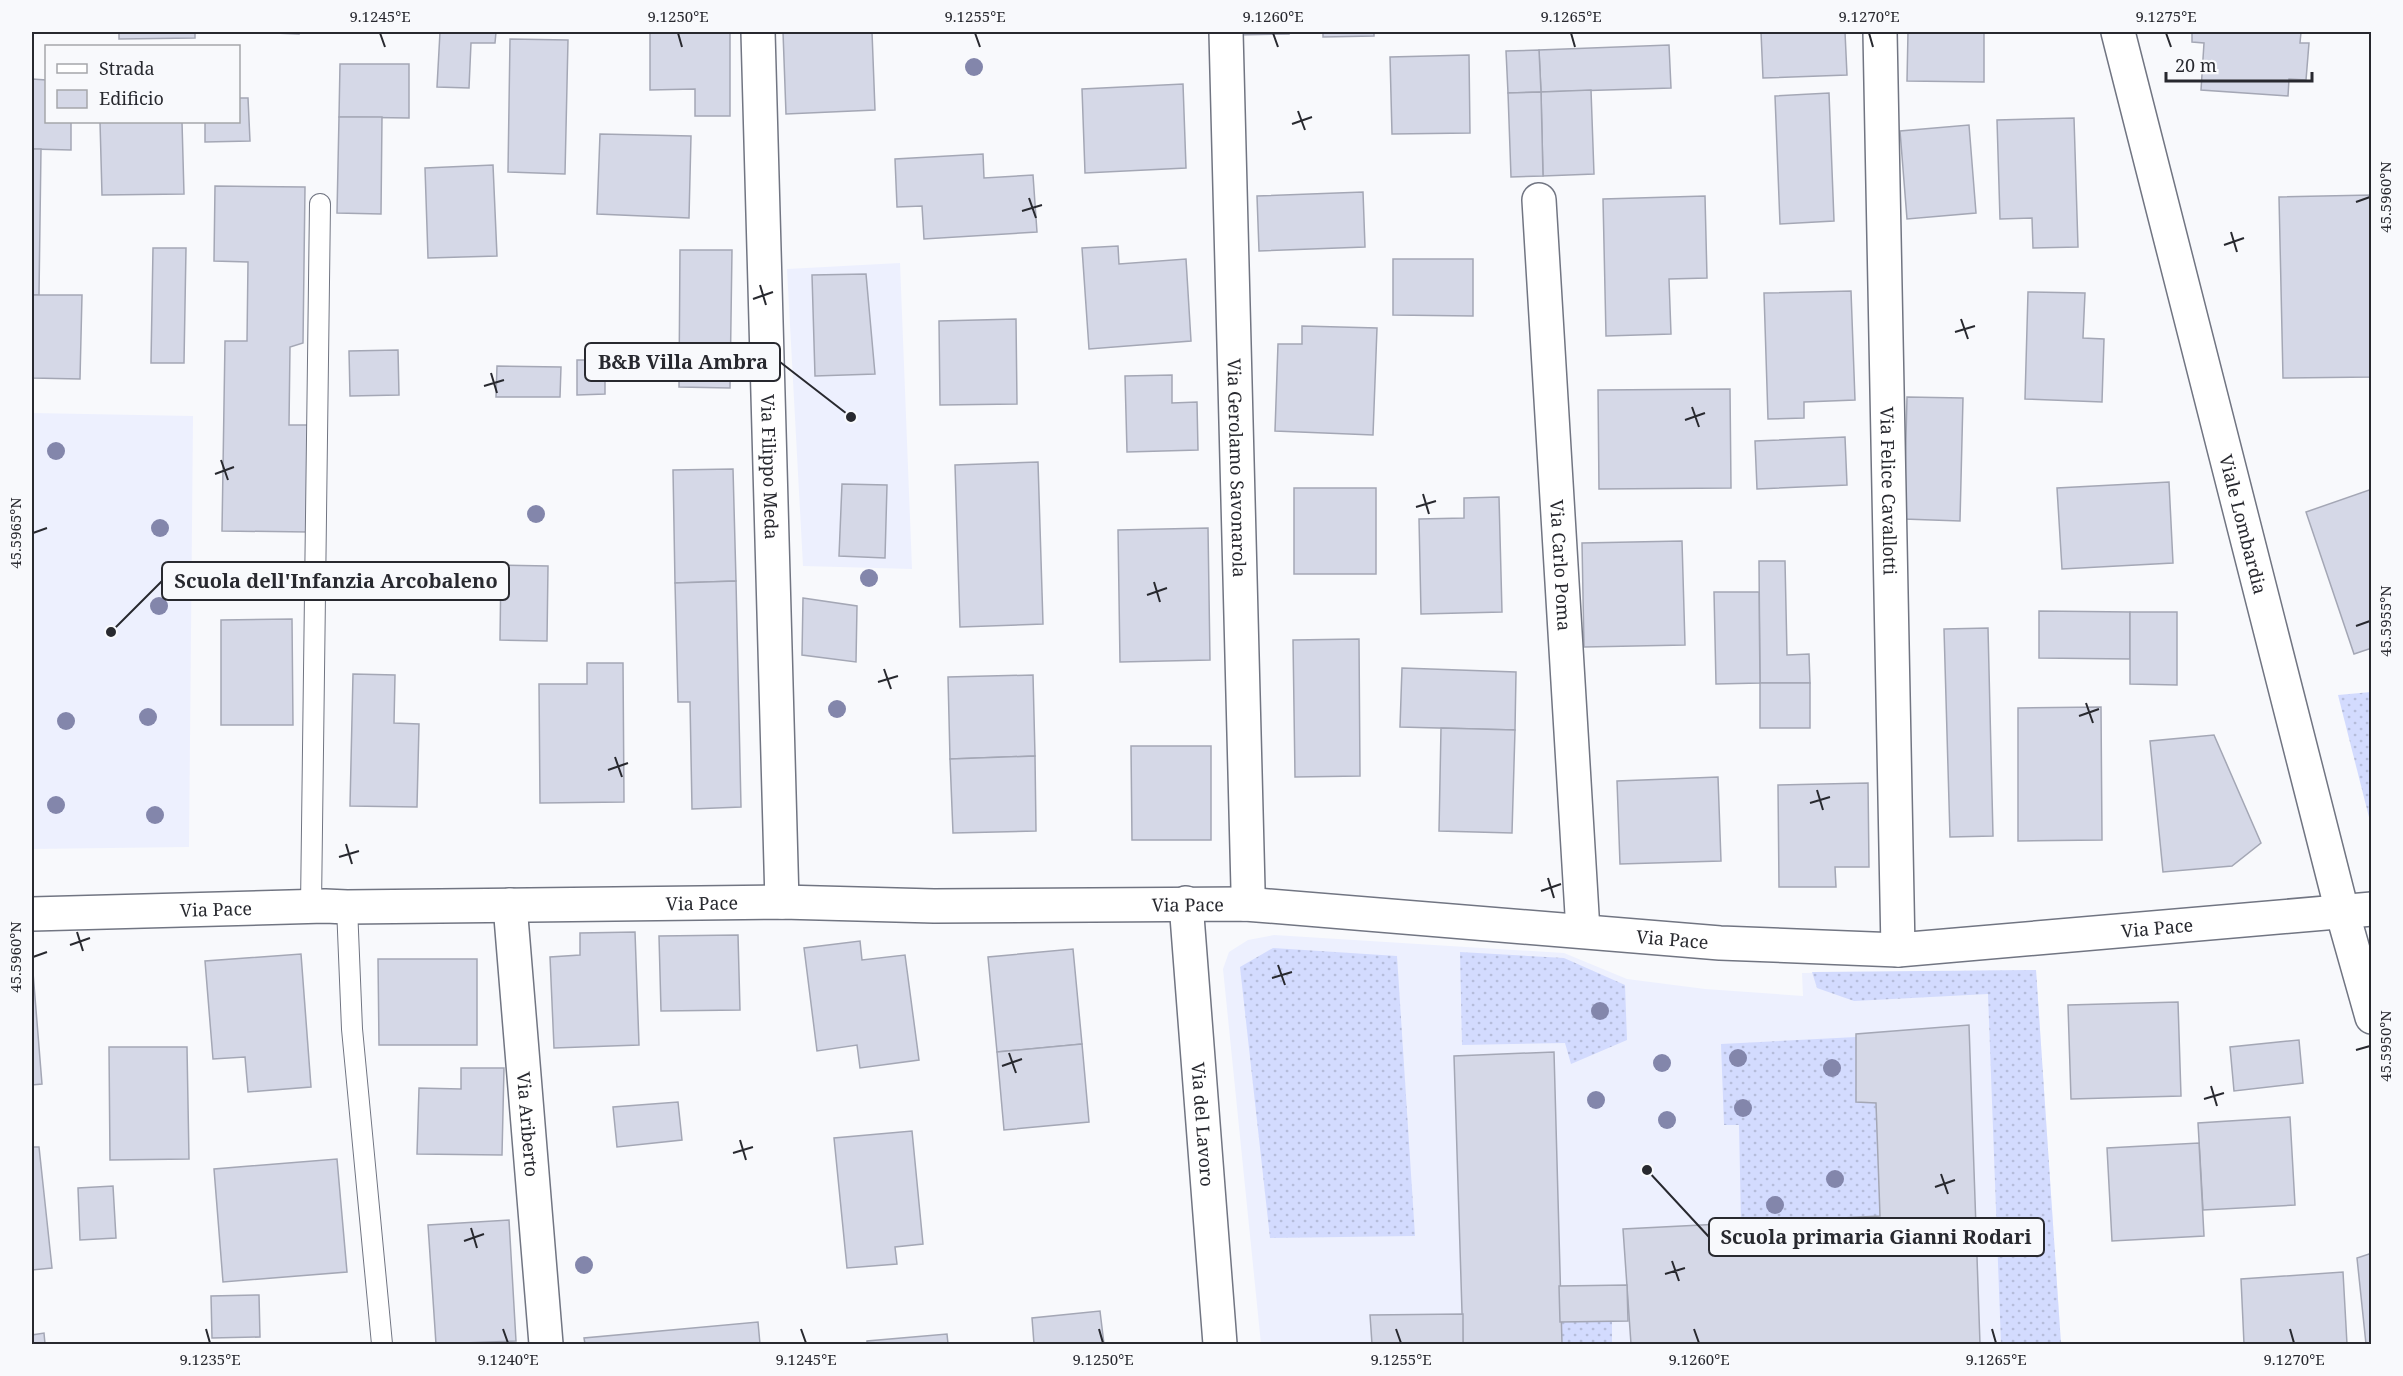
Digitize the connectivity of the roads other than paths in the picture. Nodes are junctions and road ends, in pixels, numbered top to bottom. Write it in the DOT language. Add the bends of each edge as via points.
graph roads {
  1 [pos="759,32"];
  2 [pos="1226,32"];
  3 [pos="1880,32"];
  4 [pos="2118,32"];
  5 [pos="1539,200"];
  6 [pos="320,204"];
  7 [pos="782,902"];
  8 [pos="1186,903"];
  9 [pos="1245,904"];
  10 [pos="510,905"];
  11 [pos="311,906"];
  12 [pos="347,907"];
  13 [pos="2357,910"];
  14 [pos="32,914"];
  15 [pos="1583,930"];
  16 [pos="1898,950"];
  17 [pos="2372,1017"];
  18 [pos="382,1344"];
  19 [pos="546,1344"];
  20 [pos="1220,1344"];
  1 -- 7 [label="street, Via Filippo Meda"];
  2 -- 9 [label="street, Via Gerolamo Savonarola" via="1248,889"];
  3 -- 16 [label="street, Via Felice Cavallotti"];
  4 -- 13 [label="street, Viale Lombardia"];
  5 -- 15 [label="street, Via Carlo Poma"];
  6 -- 11 [label="lane"];
  7 -- 8 [label="street, Via Pace" via="934,906"];
  7 -- 10 [label="street, Via Pace"];
  8 -- 9 [label="street, Via Pace"];
  8 -- 20 [label="street, Via del Lavoro"];
  9 -- 15 [label="street, Via Pace"];
  10 -- 12 [label="street, Via Pace"];
  10 -- 19 [label="street, Via Ariberto"];
  11 -- 12 [label="street, Via Pace"];
  11 -- 14 [label="street, Via Pace"];
  12 -- 18 [label="lane" via="352,1029"];
  13 -- 16 [label="street, Via Pace"];
  13 -- 17 [label="street, Viale Lombardia"];
  15 -- 16 [label="street, Via Pace" via="1720,943"];
}
